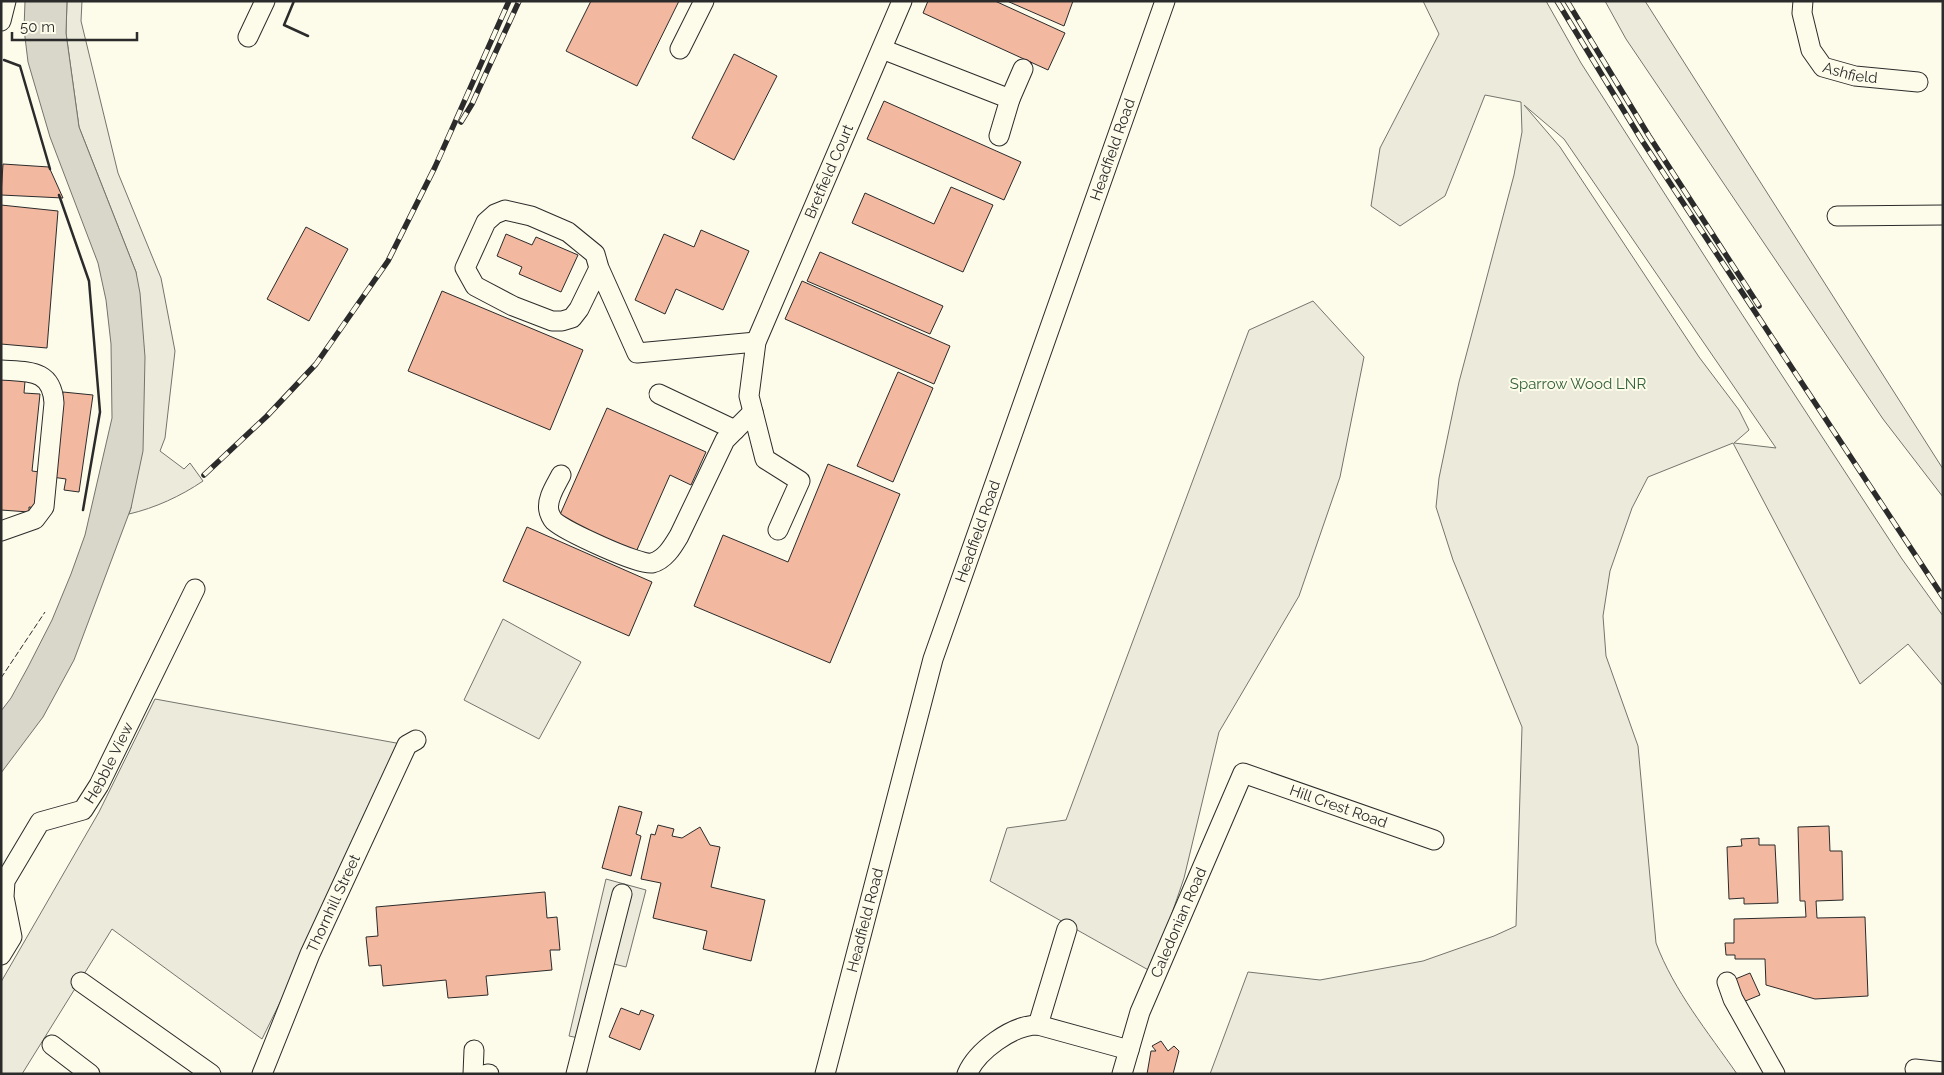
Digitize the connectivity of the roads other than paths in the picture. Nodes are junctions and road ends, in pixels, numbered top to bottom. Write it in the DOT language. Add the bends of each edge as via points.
graph roads {
  1 [pos="6,1"];
  2 [pos="265,1"];
  3 [pos="704,1"];
  4 [pos="902,1"];
  5 [pos="1165,1"];
  6 [pos="1803,1"];
  7 [pos="1,21"];
  8 [pos="248,37"];
  9 [pos="680,49"];
  10 [pos="882,49"];
  11 [pos="1023,69"];
  12 [pos="1918,82"];
  13 [pos="1010,99"];
  14 [pos="999,136"];
  15 [pos="1943,215"];
  16 [pos="1836,216"];
  17 [pos="599,268"];
  18 [pos="756,342"];
  19 [pos="1,370"];
  20 [pos="659,394"];
  21 [pos="753,412"];
  22 [pos="735,430"];
  23 [pos="561,475"];
  24 [pos="778,530"];
  25 [pos="1,531"];
  26 [pos="195,589"];
  27 [pos="416,740"];
  28 [pos="1242,773"];
  29 [pos="1434,840"];
  30 [pos="622,894"];
  31 [pos="1067,929"];
  32 [pos="1,955"];
  33 [pos="81,982"];
  34 [pos="1727,982"];
  35 [pos="1038,1025"];
  36 [pos="52,1045"];
  37 [pos="474,1050"];
  38 [pos="1129,1050"];
  39 [pos="1915,1069"];
  40 [pos="1943,1072"];
  41 [pos="90,1074"];
  42 [pos="210,1074"];
  43 [pos="262,1074"];
  44 [pos="473,1074"];
  45 [pos="576,1074"];
  46 [pos="825,1074"];
  47 [pos="967,1074"];
  48 [pos="1122,1074"];
  49 [pos="1775,1074"];
  1 -- 7 [label="street"];
  2 -- 8 [label="street"];
  3 -- 9 [label="street"];
  4 -- 10 [label="street, Bretfield Court"];
  5 -- 46 [label="street, Headfield Road" via="933,659"];
  6 -- 12 [label="street, Ashfield" via="1802,13 1811,50 1823,67 1855,76"];
  10 -- 13 [label="street"];
  10 -- 18 [label="street, Bretfield Court"];
  11 -- 13 [label="street"];
  13 -- 14 [label="street"];
  15 -- 16 [label="street"];
  17 -- 17 [label="street" via="580,308 572,318 562,321 513,306 475,286 464,268 486,222 505,210 531,216 568,232 595,254"];
  17 -- 18 [label="street" via="637,353"];
  18 -- 21 [label="street, Bretfield Court" via="749,396"];
  19 -- 25 [label="street" via="36,373 54,391 44,507 35,519"];
  20 -- 22 [label="street"];
  21 -- 22 [label="street"];
  21 -- 24 [label="street, Bretfield Court" via="765,459 800,481"];
  22 -- 23 [label="street" via="725,440 672,548 652,563 636,561 553,520 548,510 550,498"];
  26 -- 32 [label="street, Hebble View" via="99,784 83,810 40,822 5,880 4,897 12,937"];
  27 -- 43 [label="street, Thornhill Street" via="402,754 310,954"];
  28 -- 29 [label="street, Hill Crest Road"];
  28 -- 38 [label="street, Caledonian Road" via="1140,1012"];
  30 -- 45 [label="street"];
  31 -- 35 [label="street"];
  33 -- 42 [label="street"];
  34 -- 49 [label="street" via="1733,999"];
  35 -- 38 [label="street"];
  35 -- 47 [label="street" via="1019,1028 983,1051"];
  36 -- 41 [label="street"];
  37 -- 44 [label="street"];
  38 -- 48 [label="street, Caledonian Road"];
  39 -- 40 [label="street"];
}
